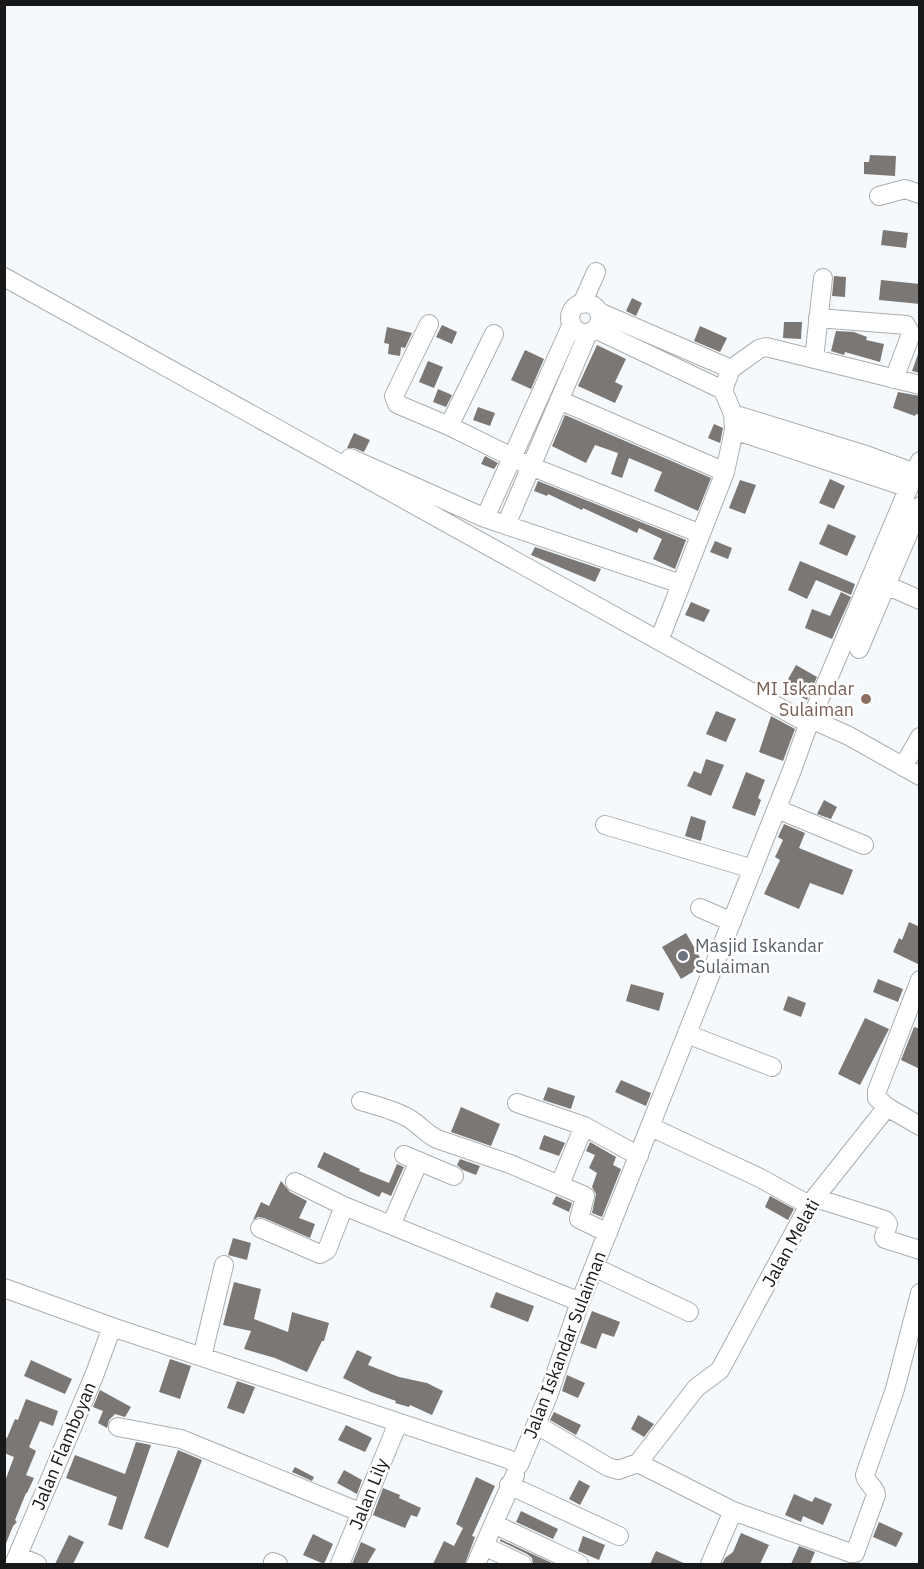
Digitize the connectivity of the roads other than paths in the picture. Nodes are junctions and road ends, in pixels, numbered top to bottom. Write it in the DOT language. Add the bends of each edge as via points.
graph roads {
  1 [pos="920,194"];
  2 [pos="879,195"];
  3 [pos="596,272"];
  4 [pos="4,277"];
  5 [pos="823,278"];
  6 [pos="582,304"];
  7 [pos="818,318"];
  8 [pos="429,324"];
  9 [pos="572,324"];
  10 [pos="594,325"];
  11 [pos="494,334"];
  12 [pos="814,359"];
  13 [pos="731,369"];
  14 [pos="894,379"];
  15 [pos="920,385"];
  16 [pos="723,390"];
  17 [pos="559,400"];
  18 [pos="733,422"];
  19 [pos="449,426"];
  20 [pos="331,450"];
  21 [pos="513,458"];
  22 [pos="530,466"];
  23 [pos="725,472"];
  24 [pos="914,474"];
  25 [pos="920,506"];
  26 [pos="485,518"];
  27 [pos="506,525"];
  28 [pos="701,534"];
  29 [pos="681,584"];
  30 [pos="886,585"];
  31 [pos="920,600"];
  32 [pos="662,633"];
  33 [pos="859,649"];
  34 [pos="810,721"];
  35 [pos="920,736"];
  36 [pos="903,767"];
  37 [pos="920,776"];
  38 [pos="777,809"];
  39 [pos="605,825"];
  40 [pos="864,844"];
  41 [pos="753,869"];
  42 [pos="700,909"];
  43 [pos="732,922"];
  44 [pos="920,980"];
  45 [pos="687,1035"];
  46 [pos="772,1067"];
  47 [pos="361,1101"];
  48 [pos="517,1103"];
  49 [pos="887,1107"];
  50 [pos="584,1126"];
  51 [pos="920,1126"];
  52 [pos="651,1127"];
  53 [pos="639,1156"];
  54 [pos="454,1176"];
  55 [pos="295,1182"];
  56 [pos="560,1184"];
  57 [pos="812,1202"];
  58 [pos="345,1206"];
  59 [pos="391,1225"];
  60 [pos="260,1228"];
  61 [pos="608,1233"];
  62 [pos="920,1250"];
  63 [pos="224,1265"];
  64 [pos="594,1267"];
  65 [pos="4,1288"];
  66 [pos="920,1293"];
  67 [pos="580,1302"];
  68 [pos="689,1311"];
  69 [pos="112,1327"];
  70 [pos="202,1357"];
  71 [pos="398,1423"];
  72 [pos="537,1425"];
  73 [pos="118,1426"];
  74 [pos="638,1463"];
  75 [pos="519,1465"];
  76 [pos="509,1485"];
  77 [pos="733,1511"];
  78 [pos="362,1514"];
  79 [pos="494,1524"];
  80 [pos="620,1536"];
  81 [pos="484,1546"];
  82 [pos="16,1560"];
  83 [pos="38,1564"];
  84 [pos="340,1564"];
  85 [pos="476,1564"];
  86 [pos="522,1564"];
  87 [pos="579,1564"];
  88 [pos="710,1564"];
  1 -- 2 [label="street" via="905,189"];
  3 -- 6 [label="street"];
  4 -- 34 [label="street"];
  5 -- 7 [label="street"];
  6 -- 9 [label="street" via="573,309"];
  6 -- 10 [label="street" via="592,305"];
  7 -- 12 [label="street"];
  7 -- 14 [label="street" via="906,325 910,334"];
  8 -- 19 [label="street" via="394,400"];
  9 -- 10 [label="street" via="579,332"];
  9 -- 21 [label="street"];
  10 -- 13 [label="street"];
  10 -- 16 [label="street"];
  10 -- 17 [label="street"];
  11 -- 19 [label="street"];
  12 -- 13 [label="street" via="766,347"];
  12 -- 14 [label="street"];
  13 -- 16 [label="street"];
  14 -- 15 [label="street"];
  16 -- 18 [label="street"];
  17 -- 22 [label="street"];
  17 -- 23 [label="street"];
  18 -- 23 [label="street"];
  18 -- 24 [label="street" via="863,454"];
  19 -- 21 [label="street"];
  20 -- 26 [label="street"];
  21 -- 22 [label="street"];
  21 -- 26 [label="street"];
  22 -- 27 [label="street"];
  22 -- 28 [label="street"];
  23 -- 28 [label="street"];
  24 -- 34 [label="street, Jalan Iskandar Sulaiman"];
  25 -- 30 [label="street"];
  26 -- 27 [label="street"];
  27 -- 29 [label="street"];
  28 -- 29 [label="street"];
  29 -- 32 [label="street"];
  30 -- 31 [label="street"];
  30 -- 33 [label="street"];
  34 -- 36 [label="street" via="849,736"];
  34 -- 38 [label="street, Jalan Iskandar Sulaiman"];
  35 -- 36 [label="street"];
  36 -- 37 [label="street"];
  38 -- 40 [label="street"];
  38 -- 41 [label="street, Jalan Iskandar Sulaiman"];
  39 -- 41 [label="street"];
  41 -- 43 [label="street, Jalan Iskandar Sulaiman"];
  42 -- 43 [label="street"];
  43 -- 45 [label="street, Jalan Iskandar Sulaiman"];
  44 -- 49 [label="street" via="877,1091 877,1098"];
  45 -- 46 [label="street"];
  45 -- 52 [label="street, Jalan Iskandar Sulaiman"];
  47 -- 56 [label="street" via="399,1113 437,1139"];
  48 -- 50 [label="street"];
  49 -- 51 [label="street"];
  49 -- 57 [label="street, Jalan Melati"];
  50 -- 53 [label="street"];
  50 -- 56 [label="street"];
  52 -- 53 [label="street, Jalan Iskandar Sulaiman"];
  52 -- 57 [label="street"];
  53 -- 61 [label="street, Jalan Iskandar Sulaiman"];
  54 -- 59 [label="street" via="412,1158"];
  55 -- 58 [label="street"];
  56 -- 61 [label="street" via="586,1197 579,1219"];
  57 -- 62 [label="street" via="885,1220 885,1239"];
  57 -- 74 [label="street, Jalan Melati" via="720,1370 696,1388"];
  58 -- 59 [label="street"];
  58 -- 60 [label="street" via="327,1250 320,1254"];
  59 -- 67 [label="street"];
  61 -- 64 [label="street, Jalan Iskandar Sulaiman"];
  63 -- 70 [label="street"];
  64 -- 67 [label="street, Jalan Iskandar Sulaiman"];
  64 -- 68 [label="street"];
  65 -- 69 [label="street"];
  66 -- 77 [label="street" via="895,1389 865,1475 876,1495 857,1552 850,1553"];
  67 -- 72 [label="street, Jalan Iskandar Sulaiman"];
  69 -- 70 [label="street"];
  69 -- 82 [label="street, Jalan Flamboyan"];
  70 -- 71 [label="street"];
  71 -- 75 [label="street"];
  71 -- 78 [label="street, Jalan Lily"];
  72 -- 74 [label="street" via="608,1467 618,1470"];
  72 -- 75 [label="street, Jalan Iskandar Sulaiman"];
  73 -- 78 [label="street" via="181,1439"];
  74 -- 77 [label="street"];
  75 -- 76 [label="street, Jalan Iskandar Sulaiman"];
  76 -- 79 [label="street, Jalan Iskandar Sulaiman"];
  76 -- 80 [label="street"];
  77 -- 88 [label="street"];
  78 -- 84 [label="street, Jalan Lily"];
  79 -- 81 [label="street, Jalan Iskandar Sulaiman"];
  79 -- 87 [label="street"];
  81 -- 85 [label="street, Jalan Iskandar Sulaiman"];
  81 -- 86 [label="street"];
  82 -- 83 [label="street"];
}
